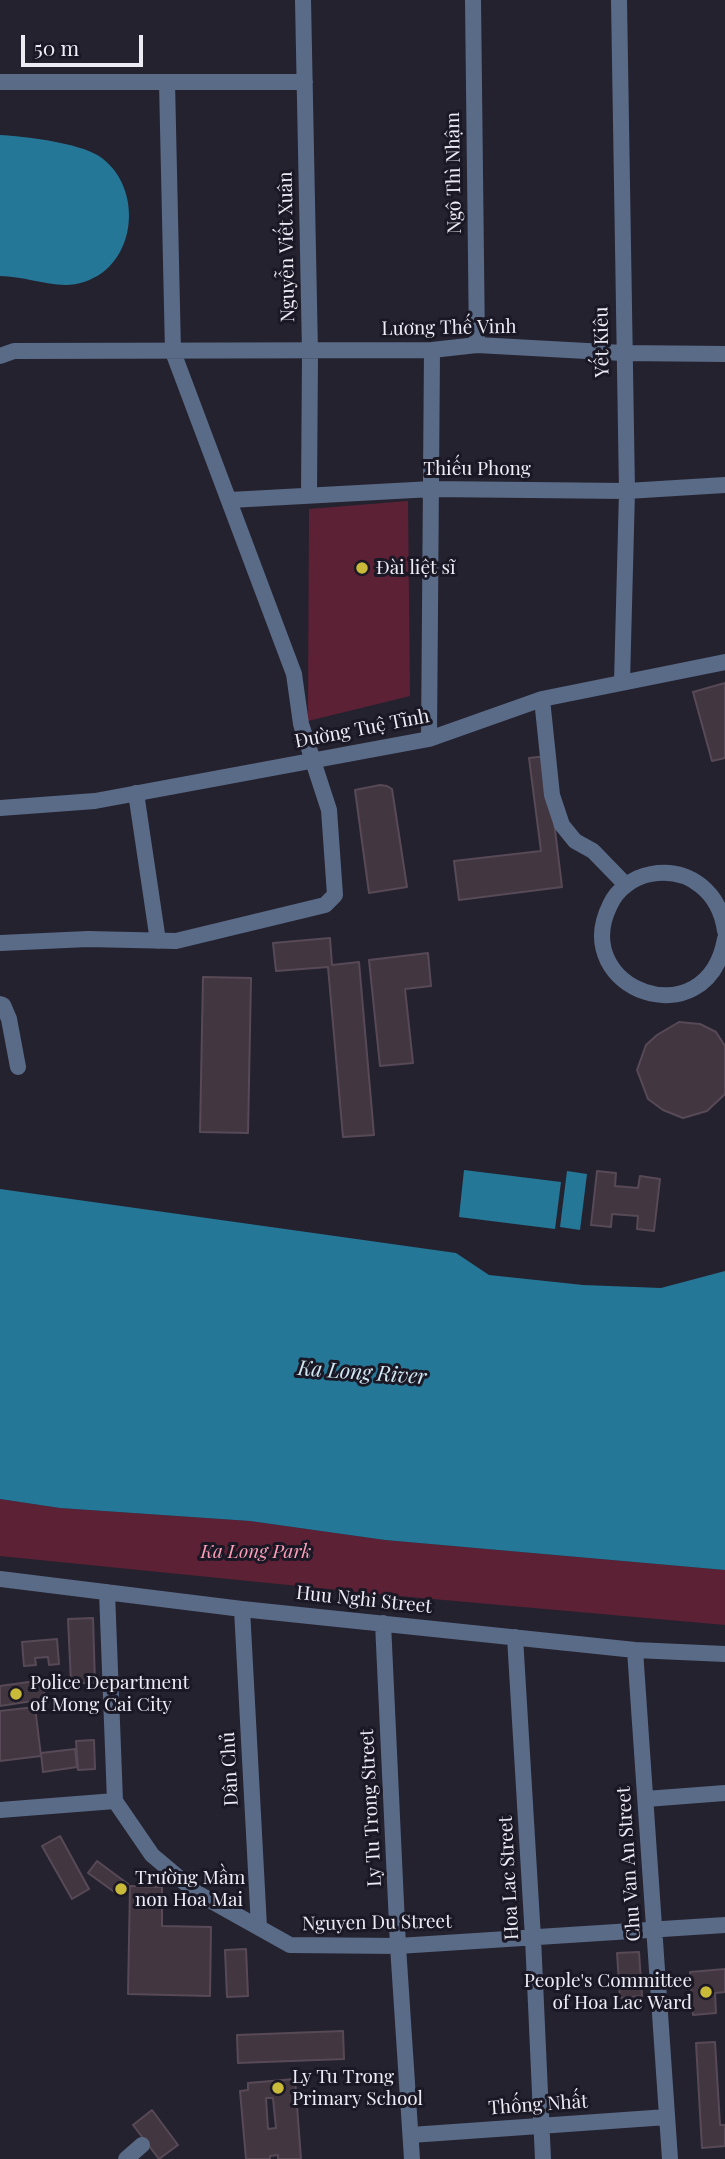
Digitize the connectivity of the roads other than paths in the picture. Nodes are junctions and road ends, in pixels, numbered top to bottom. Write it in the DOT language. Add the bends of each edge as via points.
graph roads {
  1 [pos="303,0"];
  2 [pos="473,0"];
  3 [pos="619,0"];
  4 [pos="0,82"];
  5 [pos="167,82"];
  6 [pos="305,82"];
  7 [pos="477,345"];
  8 [pos="432,350"];
  9 [pos="173,352"];
  10 [pos="310,352"];
  11 [pos="624,353"];
  12 [pos="725,354"];
  13 [pos="0,356"];
  14 [pos="725,485"];
  15 [pos="432,489"];
  16 [pos="627,491"];
  17 [pos="309,494"];
  18 [pos="230,500"];
  19 [pos="725,662"];
  20 [pos="622,682"];
  21 [pos="542,699"];
  22 [pos="429,739"];
  23 [pos="311,761"];
  24 [pos="136,793"];
  25 [pos="0,808"];
  26 [pos="626,885"];
  27 [pos="725,931"];
  28 [pos="725,939"];
  29 [pos="158,941"];
  30 [pos="0,943"];
  31 [pos="0,1004"];
  32 [pos="18,1067"];
  33 [pos="0,1579"];
  34 [pos="107,1591"];
  35 [pos="242,1609"];
  36 [pos="383,1623"];
  37 [pos="515,1637"];
  38 [pos="635,1650"];
  39 [pos="725,1654"];
  40 [pos="725,1793"];
  41 [pos="646,1799"];
  42 [pos="115,1801"];
  43 [pos="0,1810"];
  44 [pos="725,1925"];
  45 [pos="259,1927"];
  46 [pos="655,1931"];
  47 [pos="533,1938"];
  48 [pos="398,1946"];
  49 [pos="667,2117"];
  50 [pos="540,2126"];
  51 [pos="411,2135"];
  52 [pos="142,2145"];
  53 [pos="126,2159"];
  54 [pos="412,2159"];
  55 [pos="543,2159"];
  56 [pos="670,2159"];
  1 -- 6 [label="street, Nguyễn Viết Xuân"];
  2 -- 7 [label="street, Ngô Thì Nhậm"];
  3 -- 11 [label="street, Yết Kiêu"];
  4 -- 5 [label="street"];
  5 -- 6 [label="street"];
  5 -- 9 [label="street"];
  6 -- 10 [label="street, Nguyễn Viết Xuân"];
  7 -- 8 [label="street, Lương Thế Vinh"];
  7 -- 11 [label="street, Lương Thế Vinh"];
  8 -- 10 [label="street, Lương Thế Vinh"];
  8 -- 15 [label="street"];
  9 -- 10 [label="street, Lương Thế Vinh"];
  9 -- 13 [label="street, Lương Thế Vinh" via="15,351"];
  9 -- 18 [label="street"];
  10 -- 17 [label="street, Nguyễn Viết Xuân"];
  11 -- 12 [label="street, Lương Thế Vinh"];
  11 -- 16 [label="street, Yết Kiêu"];
  14 -- 16 [label="street, Thiếu Phong"];
  15 -- 16 [label="street, Thiếu Phong"];
  15 -- 17 [label="street, Thiếu Phong"];
  15 -- 22 [label="street"];
  16 -- 20 [label="street, Yết Kiêu"];
  17 -- 18 [label="street, Thiếu Phong"];
  18 -- 23 [label="street" via="294,674"];
  19 -- 20 [label="street, Đường Tuệ Tĩnh"];
  20 -- 21 [label="street, Đường Tuệ Tĩnh"];
  21 -- 22 [label="street, Đường Tuệ Tĩnh"];
  21 -- 26 [label="street" via="552,795 562,825"];
  22 -- 23 [label="street, Đường Tuệ Tĩnh"];
  23 -- 24 [label="street, Đường Tuệ Tĩnh"];
  23 -- 29 [label="street" via="329,810 335,895 325,905 176,942"];
  24 -- 25 [label="street, Đường Tuệ Tĩnh"];
  24 -- 29 [label="street"];
  26 -- 27 [label="street" via="643,875 683,875 714,898"];
  26 -- 28 [label="street" via="604,915 601,934 613,970 626,984 662,996 698,986 722,956"];
  29 -- 30 [label="street"];
  31 -- 32 [label="street" via="9,1019"];
  33 -- 34 [label="street, Huu Nghi Street"];
  34 -- 35 [label="street, Huu Nghi Street"];
  34 -- 42 [label="street"];
  35 -- 36 [label="street, Huu Nghi Street"];
  35 -- 45 [label="street, Dân Chủ"];
  36 -- 37 [label="street, Huu Nghi Street"];
  36 -- 48 [label="street, Ly Tu Trong Street"];
  37 -- 38 [label="street, Huu Nghi Street"];
  37 -- 47 [label="street, Hoa Lac Street"];
  38 -- 39 [label="street, Huu Nghi Street"];
  38 -- 41 [label="street, Chu Van An Street"];
  40 -- 41 [label="street"];
  41 -- 46 [label="street, Chu Van An Street"];
  42 -- 43 [label="street"];
  42 -- 45 [label="street, Nguyen Du Street" via="152,1855 197,1892"];
  44 -- 46 [label="street, Nguyen Du Street"];
  45 -- 48 [label="street, Nguyen Du Street" via="290,1945"];
  46 -- 47 [label="street, Nguyen Du Street"];
  46 -- 49 [label="street, Chu Van An Street"];
  47 -- 48 [label="street, Nguyen Du Street"];
  47 -- 50 [label="street, Hoa Lac Street"];
  48 -- 51 [label="street, Ly Tu Trong Street"];
  49 -- 50 [label="street, Thống Nhất"];
  49 -- 56 [label="street, Chu Van An Street"];
  50 -- 51 [label="street, Thống Nhất"];
  50 -- 55 [label="street, Hoa Lac Street"];
  51 -- 54 [label="street, Ly Tu Trong Street"];
  52 -- 53 [label="street"];
}
